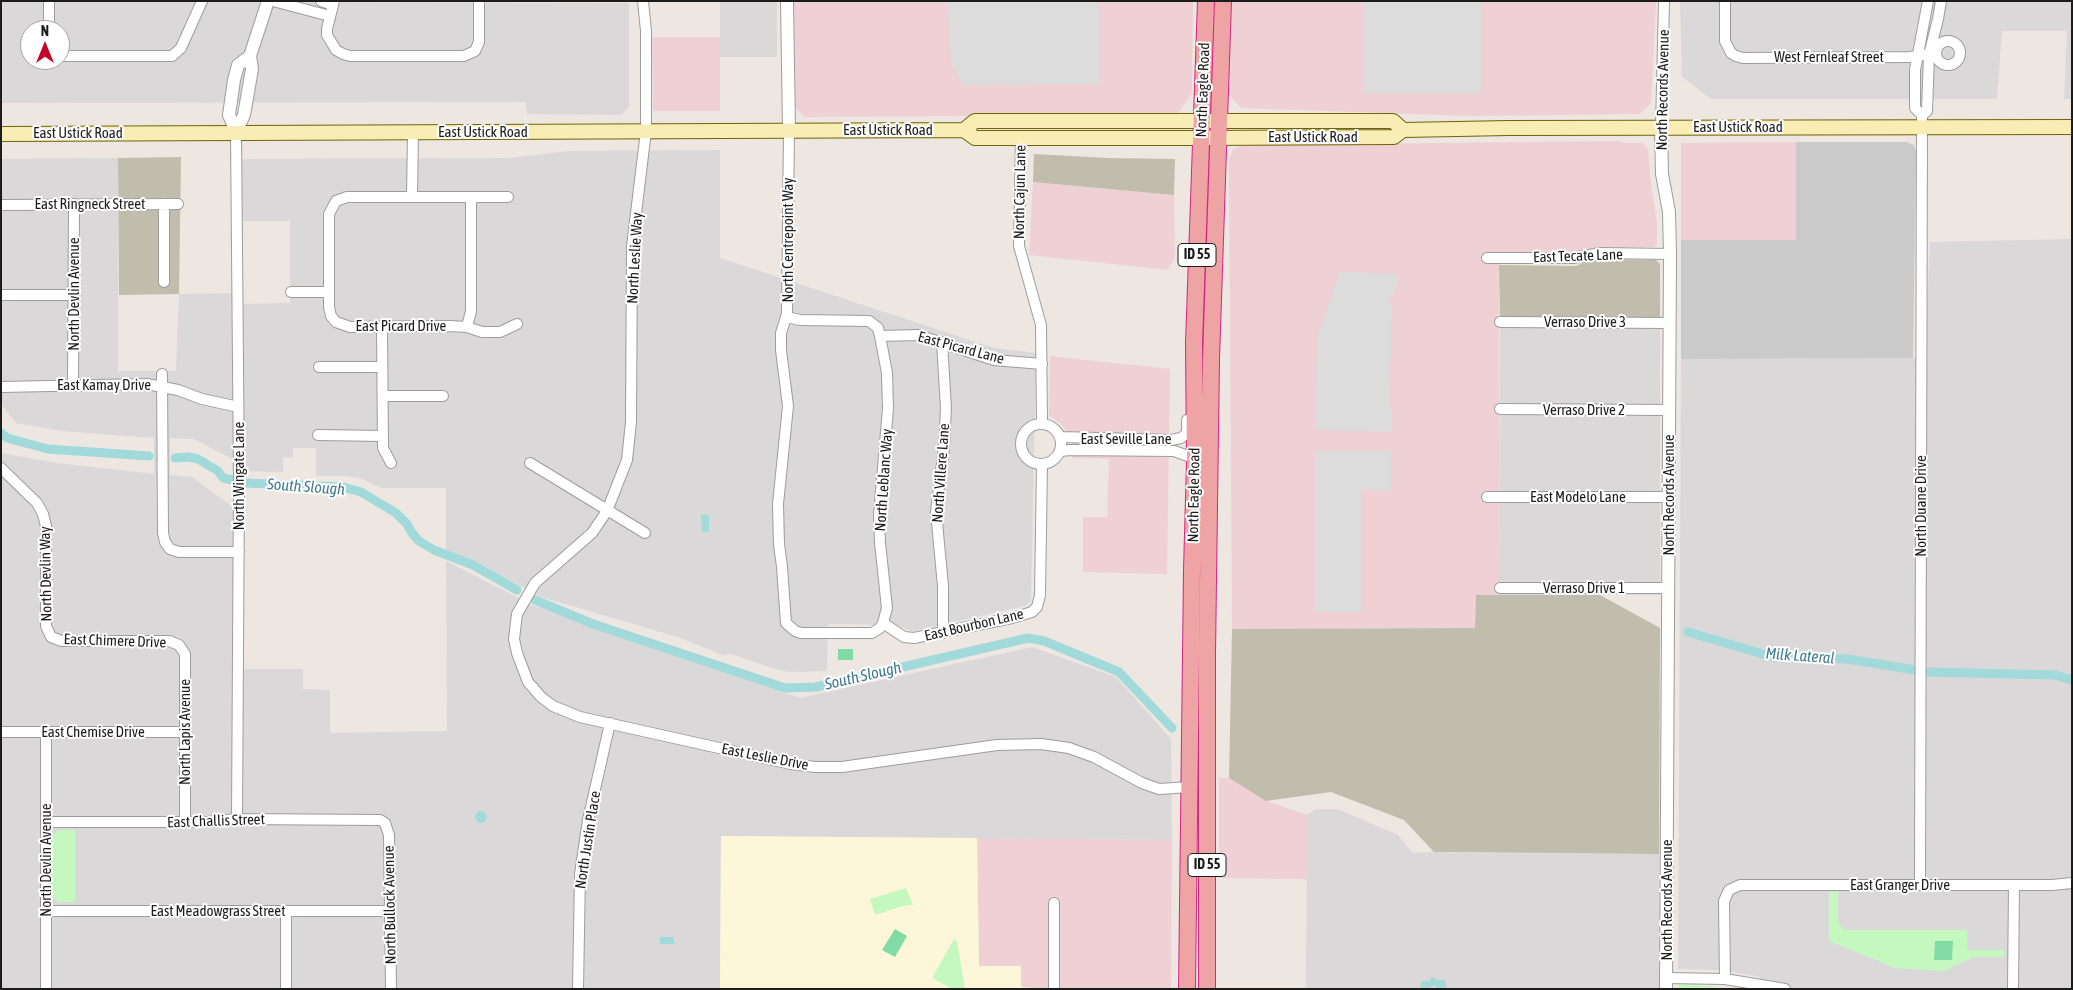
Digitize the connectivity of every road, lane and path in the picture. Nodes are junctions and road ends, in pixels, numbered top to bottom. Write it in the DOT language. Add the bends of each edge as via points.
graph roads {
  1 [pos="49,1"];
  2 [pos="202,1"];
  3 [pos="268,1"];
  4 [pos="273,1"];
  5 [pos="320,1"];
  6 [pos="479,1"];
  7 [pos="643,1"];
  8 [pos="787,1"];
  9 [pos="1206,1"];
  10 [pos="1223,1"];
  11 [pos="1664,1"];
  12 [pos="1725,1"];
  13 [pos="1928,1"];
  14 [pos="1941,1"];
  15 [pos="333,3"];
  16 [pos="330,16"];
  17 [pos="49,20"];
  18 [pos="1932,54"];
  19 [pos="70,56"];
  20 [pos="1918,56"];
  21 [pos="1202,120"];
  22 [pos="1220,121"];
  23 [pos="1922,121"];
  24 [pos="2072,126"];
  25 [pos="1661,127"];
  26 [pos="788,130"];
  27 [pos="964,130"];
  28 [pos="1404,130"];
  29 [pos="646,131"];
  30 [pos="236,132"];
  31 [pos="413,132"];
  32 [pos="1,134"];
  33 [pos="1021,138"];
  34 [pos="1201,138"];
  35 [pos="1219,138"];
  36 [pos="412,197"];
  37 [pos="471,197"];
  38 [pos="508,197"];
  39 [pos="1,204"];
  40 [pos="74,204"];
  41 [pos="164,204"];
  42 [pos="178,204"];
  43 [pos="1670,254"];
  44 [pos="1487,258"];
  45 [pos="164,282"];
  46 [pos="291,292"];
  47 [pos="329,292"];
  48 [pos="1,295"];
  49 [pos="74,295"];
  50 [pos="786,317"];
  51 [pos="1500,322"];
  52 [pos="1669,323"];
  53 [pos="517,324"];
  54 [pos="382,326"];
  55 [pos="468,328"];
  56 [pos="880,336"];
  57 [pos="942,342"];
  58 [pos="1194,343"];
  59 [pos="1042,364"];
  60 [pos="319,367"];
  61 [pos="382,367"];
  62 [pos="162,374"];
  63 [pos="74,385"];
  64 [pos="163,386"];
  65 [pos="1,387"];
  66 [pos="383,396"];
  67 [pos="443,396"];
  68 [pos="234,406"];
  69 [pos="1500,409"];
  70 [pos="1669,410"];
  71 [pos="1042,424"];
  72 [pos="318,435"];
  73 [pos="383,436"];
  74 [pos="1061,437"];
  75 [pos="1060,451"];
  76 [pos="1195,462"];
  77 [pos="391,463"];
  78 [pos="530,463"];
  79 [pos="1042,464"];
  80 [pos="1,468"];
  81 [pos="1487,497"];
  82 [pos="1669,497"];
  83 [pos="607,511"];
  84 [pos="1209,526"];
  85 [pos="645,533"];
  86 [pos="1193,537"];
  87 [pos="239,552"];
  88 [pos="1500,588"];
  89 [pos="1669,588"];
  90 [pos="528,592"];
  91 [pos="883,623"];
  92 [pos="943,633"];
  93 [pos="51,637"];
  94 [pos="178,644"];
  95 [pos="1207,654"];
  96 [pos="610,723"];
  97 [pos="1,732"];
  98 [pos="46,732"];
  99 [pos="185,732"];
  100 [pos="1190,787"];
  101 [pos="237,819"];
  102 [pos="46,822"];
  103 [pos="185,822"];
  104 [pos="385,823"];
  105 [pos="2072,882"];
  106 [pos="1920,885"];
  107 [pos="2014,885"];
  108 [pos="1054,903"];
  109 [pos="46,911"];
  110 [pos="286,911"];
  111 [pos="391,911"];
  112 [pos="1725,979"];
  113 [pos="1667,983"];
  114 [pos="46,989"];
  115 [pos="286,989"];
  116 [pos="391,989"];
  117 [pos="578,989"];
  118 [pos="1054,989"];
  119 [pos="1187,989"];
  120 [pos="1207,989"];
  121 [pos="1785,989"];
  122 [pos="2013,989"];
  1 -- 17 [label="street"];
  2 -- 19 [label="street" via="182,48 176,54 167,57"];
  3 -- 30 [label="street" via="250,56 252,69 244,115"];
  4 -- 16 [label="street"];
  5 -- 15 [label="street"];
  6 -- 16 [label="street" via="479,42 475,50 464,56 350,56 336,50 327,35"];
  7 -- 29 [label="street, North Leslie Way"];
  8 -- 26 [label="street, North Centrepoint Way"];
  9 -- 21 [label="highway, North Eagle Road / ID 55"];
  10 -- 22 [label="highway, North Eagle Road / ID 55"];
  11 -- 25 [label="street, North Records Avenue"];
  12 -- 20 [label="street, West Fernleaf Street" via="1725,41 1731,53 1743,58"];
  13 -- 20 [label="street"];
  14 -- 18 [label="street"];
  15 -- 16 [label="street"];
  18 -- 20 [label="street, West Fernleaf Street"];
  18 -- 23 [label="street" via="1927,111"];
  20 -- 23 [label="street" via="1914,108"];
  21 -- 22 [label="main road, East Ustick Road"];
  21 -- 27 [label="main road, East Ustick Road" via="975,121"];
  21 -- 34 [label="highway, North Eagle Road / ID 55"];
  22 -- 28 [label="main road, East Ustick Road" via="1393,121"];
  22 -- 35 [label="highway, North Eagle Road / ID 55"];
  23 -- 24 [label="main road, East Ustick Road"];
  23 -- 25 [label="main road, East Ustick Road"];
  23 -- 106 [label="street, North Duane Drive"];
  25 -- 28 [label="main road, East Ustick Road"];
  25 -- 43 [label="street, North Records Avenue"];
  26 -- 27 [label="main road, East Ustick Road"];
  26 -- 29 [label="main road, East Ustick Road"];
  26 -- 50 [label="street, North Centrepoint Way"];
  27 -- 33 [label="main road, East Ustick Road" via="974,138"];
  28 -- 35 [label="main road, East Ustick Road" via="1394,137"];
  29 -- 31 [label="main road, East Ustick Road"];
  29 -- 83 [label="street, North Leslie Way" via="632,246 631,422 627,460"];
  30 -- 31 [label="main road, East Ustick Road"];
  30 -- 32 [label="main road, East Ustick Road"];
  30 -- 87 [label="street, North Wingate Lane"];
  31 -- 36 [label="street"];
  33 -- 34 [label="main road, East Ustick Road"];
  33 -- 59 [label="street, North Cajun Lane" via="1019,246 1041,325"];
  34 -- 35 [label="main road, East Ustick Road"];
  34 -- 58 [label="highway, North Eagle Road / ID 55"];
  35 -- 84 [label="highway, North Eagle Road / ID 55"];
  36 -- 37 [label="street"];
  36 -- 47 [label="street" via="347,197 336,201 329,214"];
  37 -- 38 [label="street"];
  37 -- 55 [label="street" via="471,311"];
  39 -- 40 [label="street, East Ringneck Street"];
  40 -- 41 [label="street, East Ringneck Street"];
  40 -- 49 [label="street, North Devlin Avenue"];
  41 -- 42 [label="street, East Ringneck Street"];
  41 -- 45 [label="street"];
  43 -- 44 [label="street, East Tecate Lane" via="1600,253 1573,258"];
  43 -- 52 [label="street, North Records Avenue"];
  46 -- 47 [label="street"];
  47 -- 54 [label="street, East Picard Drive" via="331,316 336,322 350,326"];
  48 -- 49 [label="street"];
  49 -- 63 [label="street, North Devlin Avenue"];
  50 -- 56 [label="street" via="869,321 878,328"];
  50 -- 91 [label="street, North Centrepoint Way" via="780,333 780,350 788,406 778,504 786,623 801,632 872,634"];
  51 -- 52 [label="street, Verraso Drive 3"];
  52 -- 70 [label="street, North Records Avenue"];
  53 -- 55 [label="street, East Picard Drive" via="500,332"];
  54 -- 55 [label="street, East Picard Drive"];
  54 -- 61 [label="street"];
  56 -- 57 [label="street, East Picard Lane" via="918,335"];
  56 -- 91 [label="street, North Leblanc Way" via="887,373 888,408 879,514 887,608"];
  57 -- 59 [label="street, East Picard Lane" via="994,360"];
  57 -- 92 [label="street, North Villere Lane" via="946,408 936,512 943,586"];
  58 -- 74 [label="street, East Seville Lane" via="1188,361 1187,433 1181,438"];
  58 -- 76 [label="highway, North Eagle Road / ID 55"];
  59 -- 71 [label="street, North Cajun Lane"];
  60 -- 61 [label="street"];
  61 -- 66 [label="street"];
  62 -- 64 [label="street"];
  63 -- 64 [label="street, East Kamay Drive"];
  63 -- 65 [label="street, East Kamay Drive"];
  64 -- 68 [label="street, East Kamay Drive"];
  64 -- 87 [label="street" via="164,542 179,552"];
  66 -- 67 [label="street"];
  66 -- 73 [label="street"];
  69 -- 70 [label="street, Verraso Drive 2"];
  70 -- 82 [label="street, North Records Avenue"];
  71 -- 74 [label="street" via="1048,424"];
  71 -- 79 [label="street" via="1026,430 1021,442 1025,456"];
  72 -- 73 [label="street"];
  73 -- 77 [label="street" via="383,448"];
  74 -- 75 [label="street"];
  75 -- 76 [label="street, East Seville Lane" via="1174,451"];
  75 -- 79 [label="street" via="1054,460"];
  76 -- 84 [label="highway" via="1201,466 1201,521"];
  76 -- 86 [label="highway, North Eagle Road / ID 55"];
  78 -- 83 [label="street"];
  79 -- 92 [label="street, East Bourbon Lane" via="1040,595 1037,607 1032,612 1012,618"];
  80 -- 93 [label="street, North Devlin Way" via="44,514 46,626"];
  81 -- 82 [label="street, East Modelo Lane"];
  82 -- 89 [label="street, North Records Avenue"];
  83 -- 85 [label="street"];
  83 -- 90 [label="street, North Leslie Way" via="592,533 534,583"];
  84 -- 95 [label="highway, North Eagle Road / ID 55"];
  86 -- 95 [label="highway" via="1201,547 1200,646"];
  86 -- 100 [label="highway, North Eagle Road / ID 55"];
  87 -- 101 [label="street, North Wingate Lane"];
  88 -- 89 [label="street, Verraso Drive 1"];
  89 -- 113 [label="street, North Records Avenue"];
  90 -- 96 [label="street, East Leslie Drive" via="517,614 514,639 528,682 553,706 581,717"];
  91 -- 92 [label="street, East Bourbon Lane" via="904,637"];
  93 -- 94 [label="street, East Chimere Drive" via="62,641 169,641"];
  94 -- 99 [label="street, North Lapis Avenue" via="185,654"];
  95 -- 120 [label="highway, North Eagle Road / ID 55"];
  96 -- 100 [label="street, East Leslie Drive" via="815,767 997,745 1041,744 1069,748 1094,757 1159,789"];
  96 -- 117 [label="street, North Justin Place" via="588,820 580,874"];
  97 -- 98 [label="street, East Chemise Drive"];
  98 -- 99 [label="street, East Chemise Drive"];
  98 -- 102 [label="street, North Devlin Avenue"];
  99 -- 103 [label="street, North Lapis Avenue"];
  100 -- 119 [label="highway, North Eagle Road / ID 55"];
  101 -- 103 [label="street, East Challis Street"];
  101 -- 104 [label="street, East Challis Street" via="373,819"];
  102 -- 103 [label="street, East Challis Street"];
  102 -- 109 [label="street, North Devlin Avenue"];
  104 -- 111 [label="street, North Bullock Avenue" via="389,836"];
  105 -- 107 [label="street, East Granger Drive"];
  106 -- 107 [label="street, East Granger Drive"];
  106 -- 112 [label="street, East Granger Drive" via="1740,885 1729,890 1724,901"];
  107 -- 122 [label="street"];
  108 -- 118 [label="street"];
  109 -- 110 [label="street, East Meadowgrass Street"];
  109 -- 114 [label="street, North Devlin Avenue"];
  110 -- 111 [label="street, East Meadowgrass Street"];
  110 -- 115 [label="street"];
  111 -- 116 [label="street, North Bullock Avenue"];
  112 -- 113 [label="street"];
  112 -- 121 [label="street"];
}
